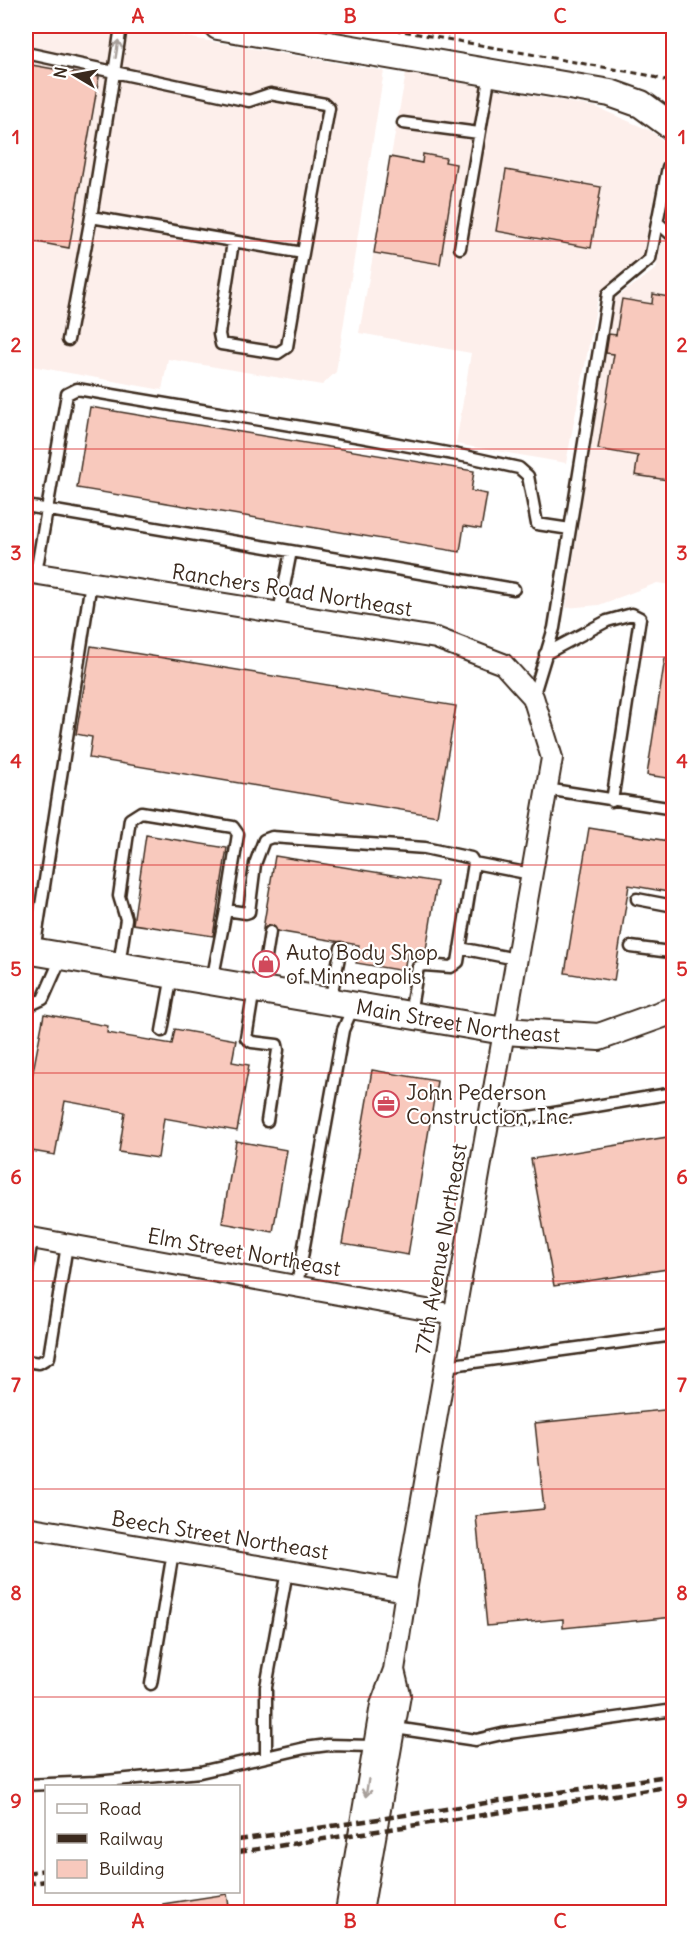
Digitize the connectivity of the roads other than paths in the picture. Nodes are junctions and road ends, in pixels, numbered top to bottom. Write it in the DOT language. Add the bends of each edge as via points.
graph roads {
  1 [pos="121,26"];
  2 [pos="218,26"];
  3 [pos="26,52"];
  4 [pos="113,72"];
  5 [pos="490,72"];
  6 [pos="403,123"];
  7 [pos="674,128"];
  8 [pos="479,133"];
  9 [pos="674,162"];
  10 [pos="91,217"];
  11 [pos="657,222"];
  12 [pos="674,237"];
  13 [pos="233,242"];
  14 [pos="460,248"];
  15 [pos="303,254"];
  16 [pos="68,340"];
  17 [pos="26,506"];
  18 [pos="46,510"];
  19 [pos="570,529"];
  20 [pos="291,551"];
  21 [pos="31,572"];
  22 [pos="91,582"];
  23 [pos="514,590"];
  24 [pos="279,612"];
  25 [pos="545,654"];
  26 [pos="533,697"];
  27 [pos="546,789"];
  28 [pos="612,801"];
  29 [pos="674,809"];
  30 [pos="474,863"];
  31 [pos="531,874"];
  32 [pos="638,899"];
  33 [pos="674,906"];
  34 [pos="226,910"];
  35 [pos="270,932"];
  36 [pos="631,946"];
  37 [pos="341,948"];
  38 [pos="460,948"];
  39 [pos="30,951"];
  40 [pos="674,955"];
  41 [pos="62,956"];
  42 [pos="516,959"];
  43 [pos="119,966"];
  44 [pos="172,975"];
  45 [pos="212,981"];
  46 [pos="257,989"];
  47 [pos="342,1003"];
  48 [pos="26,1007"];
  49 [pos="674,1010"];
  50 [pos="410,1014"];
  51 [pos="504,1030"];
  52 [pos="162,1031"];
  53 [pos="674,1093"];
  54 [pos="488,1118"];
  55 [pos="267,1121"];
  56 [pos="29,1238"];
  57 [pos="67,1245"];
  58 [pos="26,1277"];
  59 [pos="297,1285"];
  60 [pos="454,1315"];
  61 [pos="674,1335"];
  62 [pos="26,1361"];
  63 [pos="445,1366"];
  64 [pos="26,1527"];
  65 [pos="173,1552"];
  66 [pos="288,1571"];
  67 [pos="406,1590"];
  68 [pos="394,1670"];
  69 [pos="151,1684"];
  70 [pos="674,1710"];
  71 [pos="395,1728"];
  72 [pos="373,1746"];
  73 [pos="266,1757"];
  74 [pos="26,1785"];
  75 [pos="346,1912"];
  76 [pos="362,1912"];
  4 -- 1 [label="lane, one-way"];
  2 -- 5 [label="street"];
  3 -- 4 [label="lane"];
  4 -- 10 [label="lane"];
  4 -- 15 [label="lane" via="249,101 270,94 326,104 329,108"];
  5 -- 7 [label="street" via="610,93 641,104"];
  5 -- 8 [label="lane"];
  6 -- 8 [label="lane"];
  8 -- 14 [label="lane"];
  9 -- 11 [label="lane" via="668,167"];
  10 -- 13 [label="lane"];
  10 -- 16 [label="lane"];
  11 -- 12 [label="lane"];
  11 -- 19 [label="lane" via="650,259 608,294"];
  13 -- 15 [label="lane"];
  13 -- 15 [label="lane" via="219,334 221,344 278,353 287,346"];
  17 -- 18 [label="lane"];
  18 -- 19 [label="lane" via="67,394 77,389 519,468 528,476 537,524"];
  18 -- 20 [label="lane"];
  18 -- 21 [label="lane"];
  19 -- 25 [label="lane" via="554,628"];
  20 -- 23 [label="lane"];
  20 -- 24 [label="lane"];
  21 -- 22 [label="street, Ranchers Road Northeast"];
  22 -- 24 [label="street, Ranchers Road Northeast"];
  22 -- 39 [label="lane"];
  24 -- 26 [label="street, Ranchers Road Northeast" via="436,638 503,664"];
  25 -- 26 [label="lane"];
  25 -- 28 [label="lane" via="607,621 632,614 640,618"];
  26 -- 27 [label="street, 77th Avenue Northeast" via="552,758"];
  27 -- 28 [label="lane"];
  27 -- 31 [label="street, 77th Avenue Northeast"];
  28 -- 29 [label="lane"];
  30 -- 31 [label="lane"];
  30 -- 34 [label="lane" via="471,858 425,848 272,837 264,840 255,864 249,912"];
  30 -- 38 [label="lane"];
  31 -- 42 [label="street, 77th Avenue Northeast"];
  32 -- 33 [label="lane"];
  34 -- 43 [label="lane" via="238,834 233,827 141,812 130,819 118,896 126,919"];
  34 -- 45 [label="lane"];
  35 -- 46 [label="lane"];
  36 -- 40 [label="lane"];
  37 -- 47 [label="lane"];
  38 -- 42 [label="lane"];
  38 -- 50 [label="lane" via="458,962 451,967 418,967"];
  39 -- 41 [label="street, Main Street Northeast"];
  41 -- 43 [label="street, Main Street Northeast"];
  41 -- 48 [label="lane" via="43,999"];
  42 -- 51 [label="street, 77th Avenue Northeast"];
  43 -- 44 [label="street, Main Street Northeast"];
  44 -- 45 [label="street, Main Street Northeast"];
  44 -- 52 [label="lane"];
  45 -- 46 [label="street, Main Street Northeast"];
  46 -- 47 [label="street, Main Street Northeast"];
  46 -- 55 [label="lane" via="246,1038 277,1045 278,1050"];
  47 -- 50 [label="street, Main Street Northeast"];
  47 -- 59 [label="lane" via="343,1030"];
  49 -- 51 [label="street, Main Street Northeast" via="599,1038"];
  50 -- 51 [label="street, Main Street Northeast"];
  51 -- 54 [label="street, 77th Avenue Northeast"];
  53 -- 54 [label="lane" via="524,1118"];
  54 -- 60 [label="street, 77th Avenue Northeast"];
  56 -- 57 [label="street, Elm Street Northeast"];
  56 -- 58 [label="lane"];
  57 -- 59 [label="street, Elm Street Northeast"];
  57 -- 62 [label="lane" via="49,1357 39,1363"];
  59 -- 60 [label="street, Elm Street Northeast"];
  60 -- 63 [label="street, 77th Avenue Northeast"];
  61 -- 63 [label="lane"];
  63 -- 67 [label="street, 77th Avenue Northeast"];
  64 -- 65 [label="street, Beech Street Northeast"];
  65 -- 66 [label="street, Beech Street Northeast"];
  65 -- 69 [label="lane"];
  66 -- 67 [label="street, Beech Street Northeast"];
  66 -- 73 [label="lane" via="266,1687"];
  67 -- 68 [label="street, 77th Avenue Northeast"];
  68 -- 71 [label="street, 77th Avenue Northeast" via="400,1695"];
  68 -- 72 [label="street, 77th Avenue Northeast"];
  70 -- 71 [label="lane" via="476,1740"];
  71 -- 76 [label="street, 77th Avenue Northeast"];
  72 -- 73 [label="lane" via="328,1745"];
  72 -- 75 [label="street, 77th Avenue Northeast, one-way"];
  73 -- 74 [label="lane" via="201,1772"];
}
